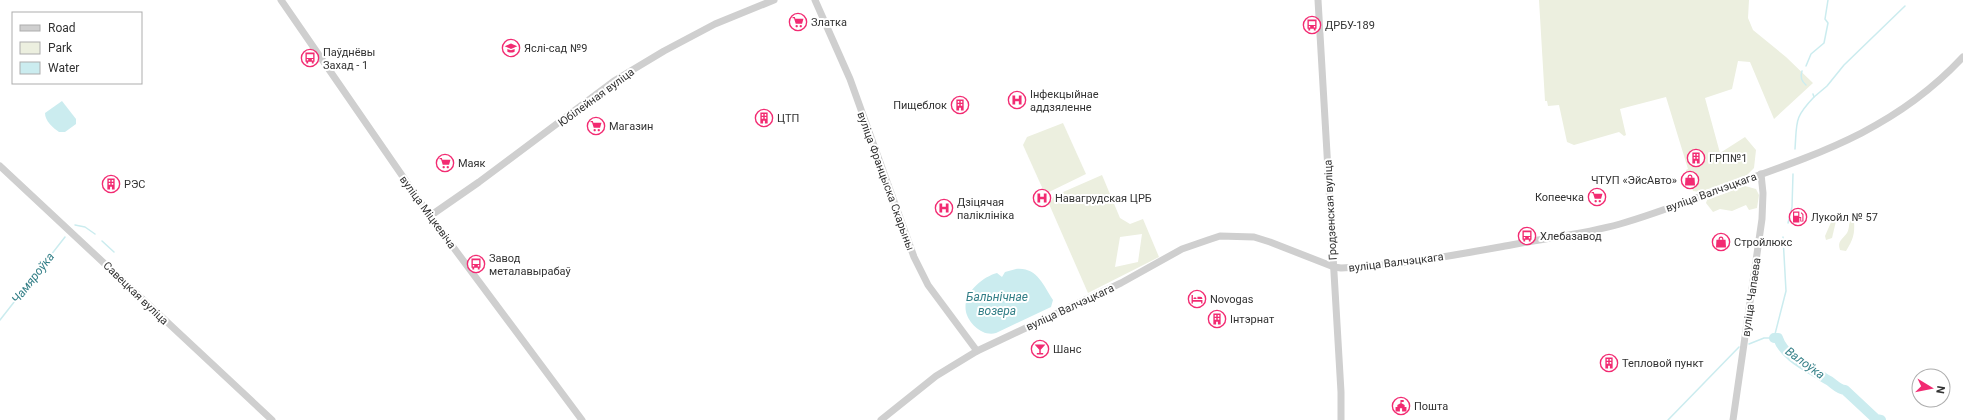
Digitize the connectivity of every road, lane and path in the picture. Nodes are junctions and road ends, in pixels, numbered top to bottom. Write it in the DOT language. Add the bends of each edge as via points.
graph roads {
  1 [pos="281,0"];
  2 [pos="774,0"];
  3 [pos="815,0"];
  4 [pos="1318,0"];
  5 [pos="1963,57"];
  6 [pos="0,166"];
  7 [pos="1761,174"];
  8 [pos="430,216"];
  9 [pos="1334,267"];
  10 [pos="977,351"];
  11 [pos="272,420"];
  12 [pos="582,420"];
  13 [pos="881,420"];
  14 [pos="1341,420"];
  15 [pos="1733,420"];
  1 -- 8 [label="street, вуліца Міцкевіча"];
  2 -- 8 [label="street, Юбілейная вуліца" via="715,24 614,81"];
  3 -- 10 [label="street, вуліца Францыска Скарыны" via="850,79 914,257 928,285"];
  4 -- 9 [label="street, Гродзенская вуліца"];
  5 -- 7 [label="street, вуліца Валчэцкага" via="1925,93 1872,129"];
  6 -- 11 [label="street, Савецкая вуліца"];
  7 -- 9 [label="street, вуліца Валчэцкага" via="1620,224 1586,232 1467,254 1359,268"];
  7 -- 15 [label="street, вуліца Чапаева" via="1762,219"];
  8 -- 12 [label="street, вуліца Міцкевіча"];
  9 -- 10 [label="street, вуліца Валчэцкага" via="1270,242 1249,237 1220,236 1182,249 1121,283"];
  9 -- 14 [label="street, Гродзенская вуліца"];
  10 -- 13 [label="street, вуліца Валчэцкага" via="936,376"];
}
